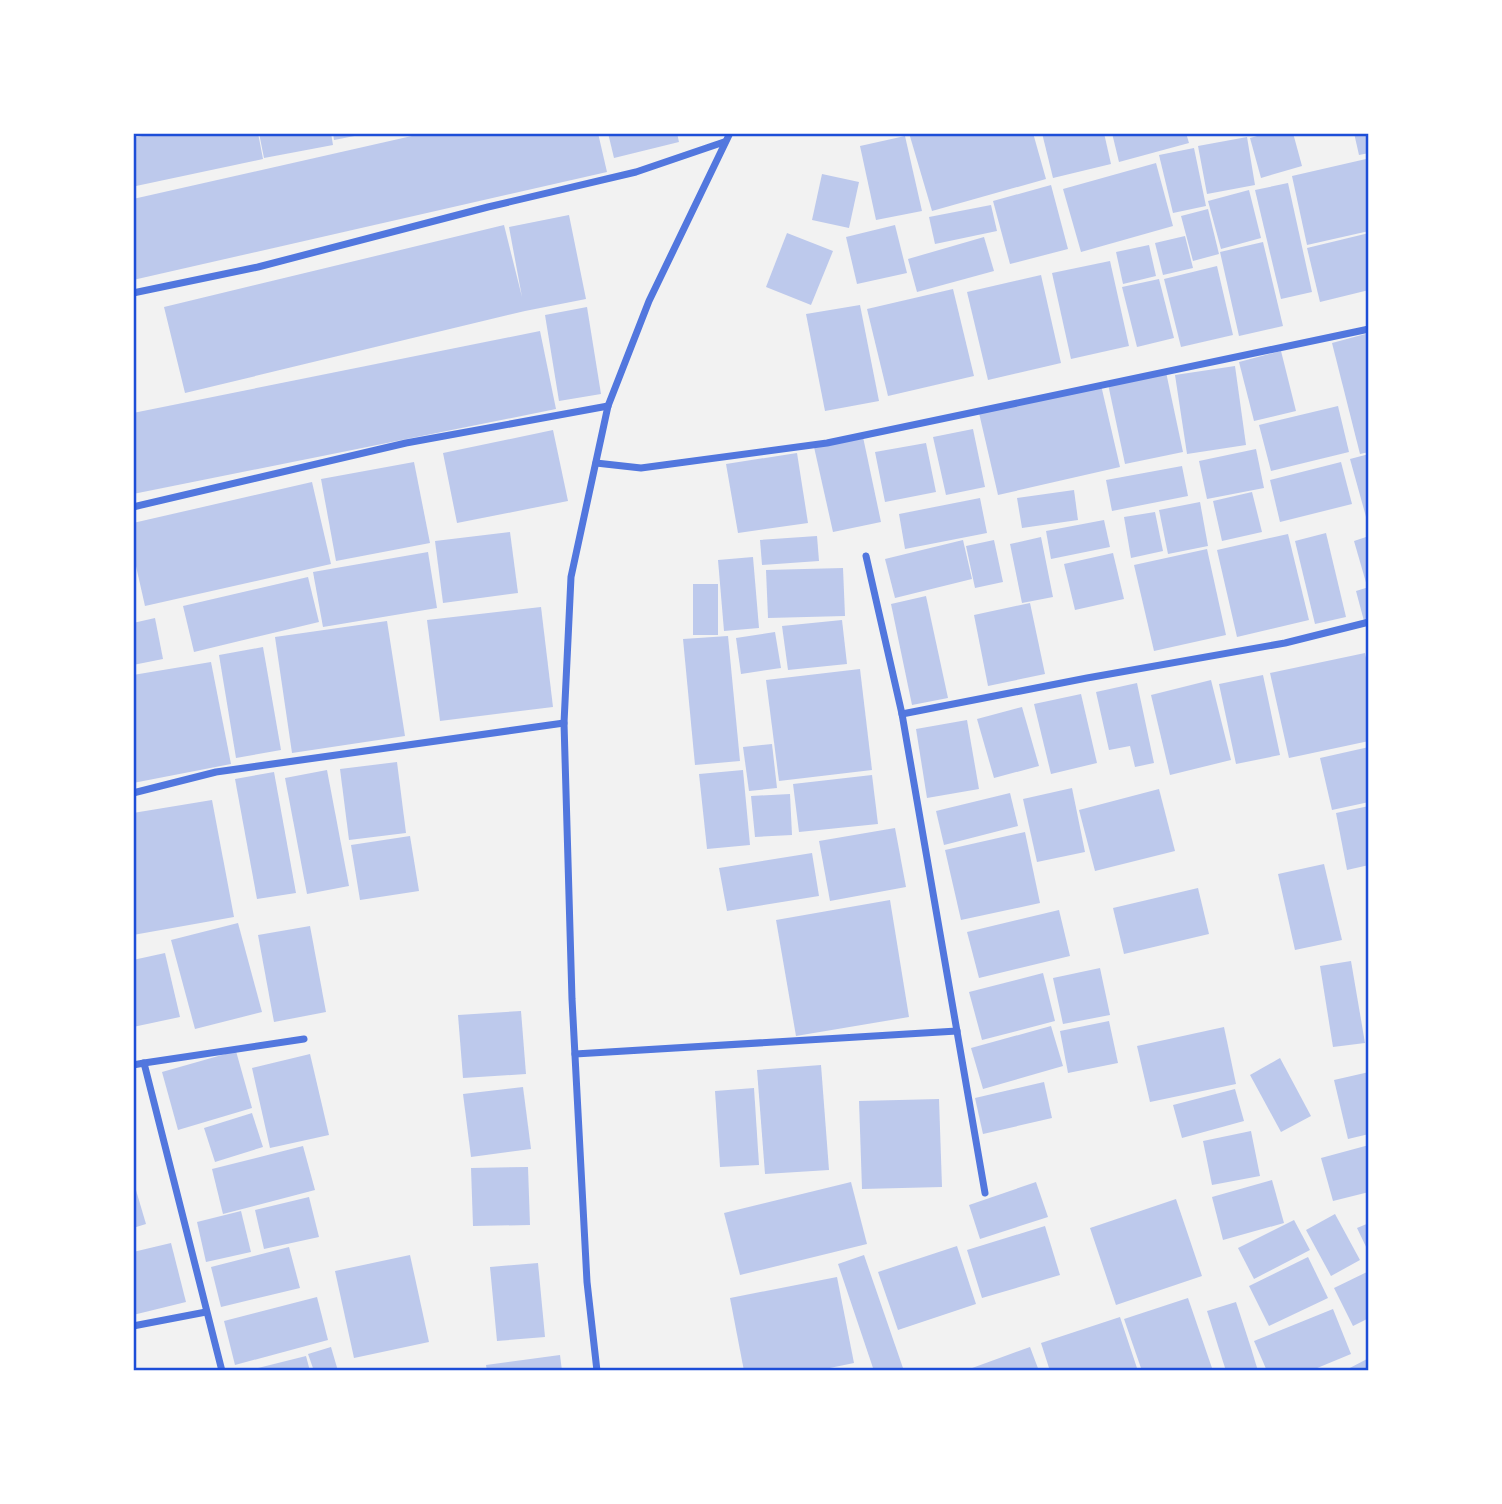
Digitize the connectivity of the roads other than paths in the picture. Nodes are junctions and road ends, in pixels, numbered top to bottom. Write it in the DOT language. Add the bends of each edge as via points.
graph roads {
  1 [pos="730,133"];
  2 [pos="724,142"];
  3 [pos="133,293"];
  4 [pos="1369,329"];
  5 [pos="608,406"];
  6 [pos="596,463"];
  7 [pos="133,507"];
  8 [pos="866,556"];
  9 [pos="1369,622"];
  10 [pos="902,714"];
  11 [pos="564,723"];
  12 [pos="133,793"];
  13 [pos="957,1031"];
  14 [pos="304,1038"];
  15 [pos="575,1054"];
  16 [pos="144,1063"];
  17 [pos="133,1065"];
  18 [pos="985,1193"];
  19 [pos="206,1312"];
  20 [pos="133,1326"];
  21 [pos="222,1371"];
  22 [pos="597,1371"];
  1 -- 2 [label="street"];
  2 -- 3 [label="street" via="636,172 258,267"];
  2 -- 5 [label="street" via="649,301"];
  4 -- 6 [label="street" via="827,443 641,468"];
  5 -- 6 [label="street"];
  5 -- 7 [label="street" via="406,443"];
  6 -- 11 [label="street" via="571,577"];
  8 -- 10 [label="street"];
  9 -- 10 [label="street" via="1285,643"];
  10 -- 13 [label="street"];
  11 -- 12 [label="street" via="216,772"];
  11 -- 15 [label="street"];
  13 -- 15 [label="street"];
  13 -- 18 [label="street"];
  14 -- 16 [label="street"];
  15 -- 22 [label="street" via="587,1282"];
  16 -- 17 [label="street"];
  16 -- 19 [label="street"];
  19 -- 20 [label="street"];
  19 -- 21 [label="street"];
}
